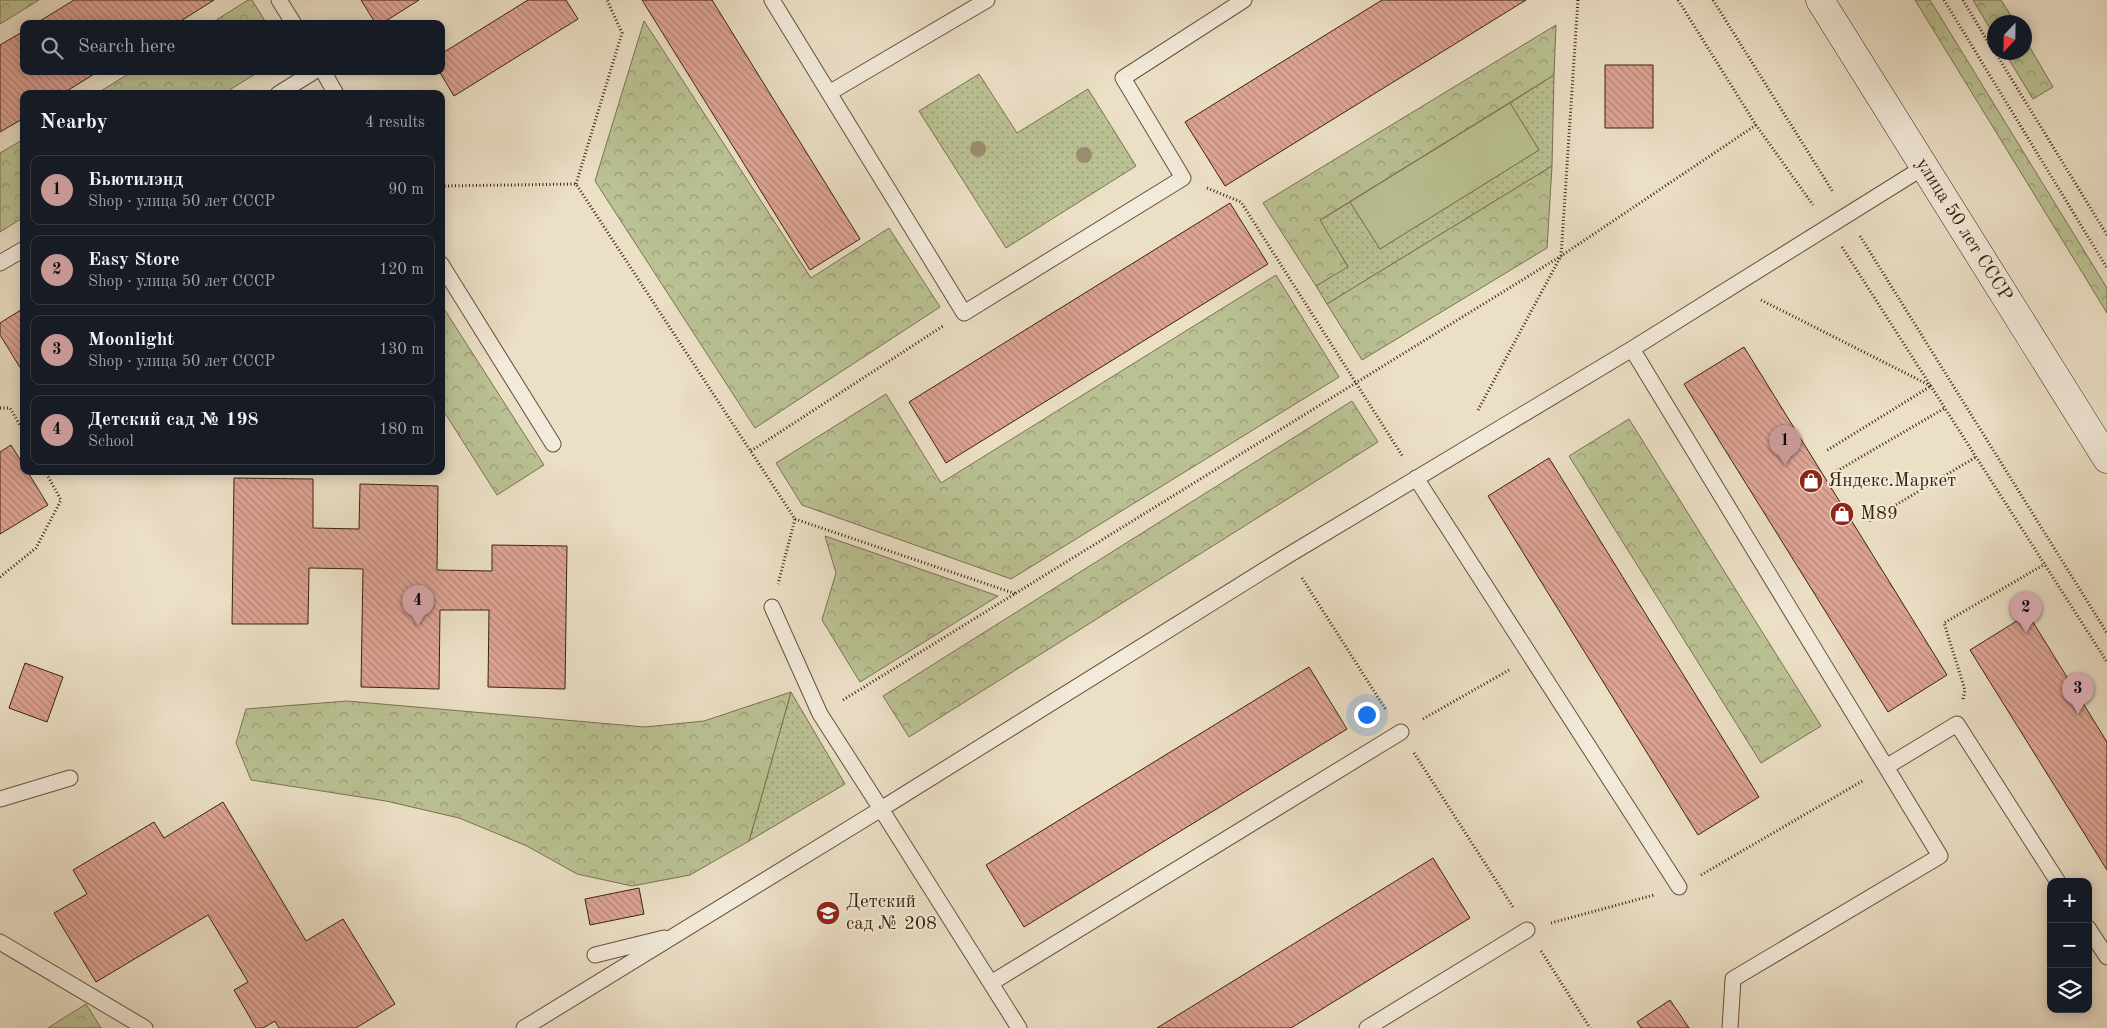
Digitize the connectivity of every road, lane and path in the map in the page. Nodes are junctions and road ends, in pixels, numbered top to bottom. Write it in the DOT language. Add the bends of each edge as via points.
graph roads {
  1 [pos="279,0"];
  2 [pos="606,0"];
  3 [pos="772,0"];
  4 [pos="987,0"];
  5 [pos="1244,0"];
  6 [pos="1578,0"];
  7 [pos="1678,0"];
  8 [pos="1713,0"];
  9 [pos="1820,0"];
  10 [pos="1944,0"];
  11 [pos="1963,0"];
  12 [pos="292,20"];
  13 [pos="1987,39"];
  14 [pos="2000,60"];
  15 [pos="309,75"];
  16 [pos="325,75"];
  17 [pos="284,90"];
  18 [pos="334,90"];
  19 [pos="829,93"];
  20 [pos="1756,125"];
  21 [pos="1924,167"];
  22 [pos="1183,178"];
  23 [pos="576,184"];
  24 [pos="445,186"];
  25 [pos="1847,216"];
  26 [pos="1828,227"];
  27 [pos="2107,235"];
  28 [pos="20,251"];
  29 [pos="1561,256"];
  30 [pos="0,263"];
  31 [pos="2107,268"];
  32 [pos="445,270"];
  33 [pos="1733,286"];
  34 [pos="964,313"];
  35 [pos="1632,349"];
  36 [pos="1356,383"];
  37 [pos="1931,386"];
  38 [pos="0,408"];
  39 [pos="1945,408"];
  40 [pos="1477,412"];
  41 [pos="20,425"];
  42 [pos="553,444"];
  43 [pos="751,451"];
  44 [pos="1826,451"];
  45 [pos="1976,457"];
  46 [pos="2107,459"];
  47 [pos="1838,471"];
  48 [pos="47,475"];
  49 [pos="1416,478"];
  50 [pos="795,519"];
  51 [pos="1869,521"];
  52 [pos="1288,556"];
  53 [pos="2045,564"];
  54 [pos="0,577"];
  55 [pos="1016,594"];
  56 [pos="772,607"];
  57 [pos="2107,633"];
  58 [pos="1532,658"];
  59 [pos="2107,662"];
  60 [pos="820,714"];
  61 [pos="1956,724"];
  62 [pos="1400,732"];
  63 [pos="1886,767"];
  64 [pos="70,778"];
  65 [pos="0,799"];
  66 [pos="881,809"];
  67 [pos="2055,878"];
  68 [pos="1680,887"];
  69 [pos="1527,930"];
  70 [pos="677,934"];
  71 [pos="2092,934"];
  72 [pos="0,942"];
  73 [pos="595,955"];
  74 [pos="2107,957"];
  75 [pos="991,984"];
  76 [pos="145,1028"];
  77 [pos="524,1028"];
  78 [pos="1019,1028"];
  79 [pos="1367,1028"];
  80 [pos="1590,1028"];
  81 [pos="1730,1028"];
  1 -- 12 [label="lane"];
  2 -- 23 [label="path" via="622,33"];
  3 -- 19 [label="lane"];
  4 -- 19 [label="lane"];
  5 -- 22 [label="lane" via="1123,78"];
  6 -- 29 [label="path"];
  7 -- 20 [label="path"];
  8 -- 25 [label="path"];
  9 -- 21 [label="main road, улица 50 лет СССР"];
  10 -- 31 [label="path"];
  11 -- 13 [label="path"];
  14 -- 27 [label="path"];
  15 -- 17 [label="lane"];
  16 -- 18 [label="lane"];
  19 -- 34 [label="lane"];
  20 -- 26 [label="path"];
  20 -- 29 [label="path"];
  21 -- 25 [label="lane"];
  21 -- 46 [label="main road, улица 50 лет СССР"];
  22 -- 34 [label="lane"];
  22 -- 36 [label="path" via="1241,202"];
  23 -- 24 [label="path"];
  23 -- 43 [label="path"];
  25 -- 26 [label="lane"];
  25 -- 57 [label="path"];
  26 -- 33 [label="lane"];
  26 -- 37 [label="path"];
  28 -- 30 [label="lane"];
  29 -- 36 [label="path"];
  29 -- 40 [label="path"];
  32 -- 42 [label="lane"];
  33 -- 35 [label="lane"];
  33 -- 37 [label="path"];
  34 -- 43 [label="path"];
  35 -- 49 [label="lane"];
  35 -- 63 [label="lane"];
  36 -- 49 [label="path"];
  36 -- 55 [label="path"];
  37 -- 39 [label="path"];
  37 -- 44 [label="path"];
  38 -- 41 [label="path" via="10,408"];
  39 -- 45 [label="path"];
  39 -- 47 [label="path"];
  43 -- 50 [label="path"];
  45 -- 51 [label="path"];
  45 -- 53 [label="path"];
  48 -- 54 [label="path" via="61,500 36,548"];
  49 -- 52 [label="lane"];
  49 -- 58 [label="lane"];
  50 -- 55 [label="path"];
  50 -- 56 [label="path"];
  52 -- 62 [label="path"];
  52 -- 66 [label="lane"];
  53 -- 59 [label="path"];
  53 -- 61 [label="path" via="1944,623 1965,690"];
  55 -- 60 [label="path"];
  56 -- 60 [label="lane"];
  58 -- 62 [label="path"];
  58 -- 68 [label="lane"];
  60 -- 66 [label="lane"];
  61 -- 63 [label="lane"];
  61 -- 67 [label="lane"];
  62 -- 69 [label="path"];
  62 -- 75 [label="lane"];
  63 -- 68 [label="path"];
  63 -- 81 [label="lane" via="1940,856 1733,979"];
  64 -- 65 [label="lane"];
  66 -- 70 [label="lane"];
  66 -- 75 [label="lane"];
  68 -- 69 [label="path"];
  69 -- 79 [label="lane"];
  69 -- 80 [label="path"];
  70 -- 73 [label="lane"];
  70 -- 77 [label="lane"];
  71 -- 74 [label="lane"];
  72 -- 76 [label="lane"];
  75 -- 78 [label="lane"];
}
